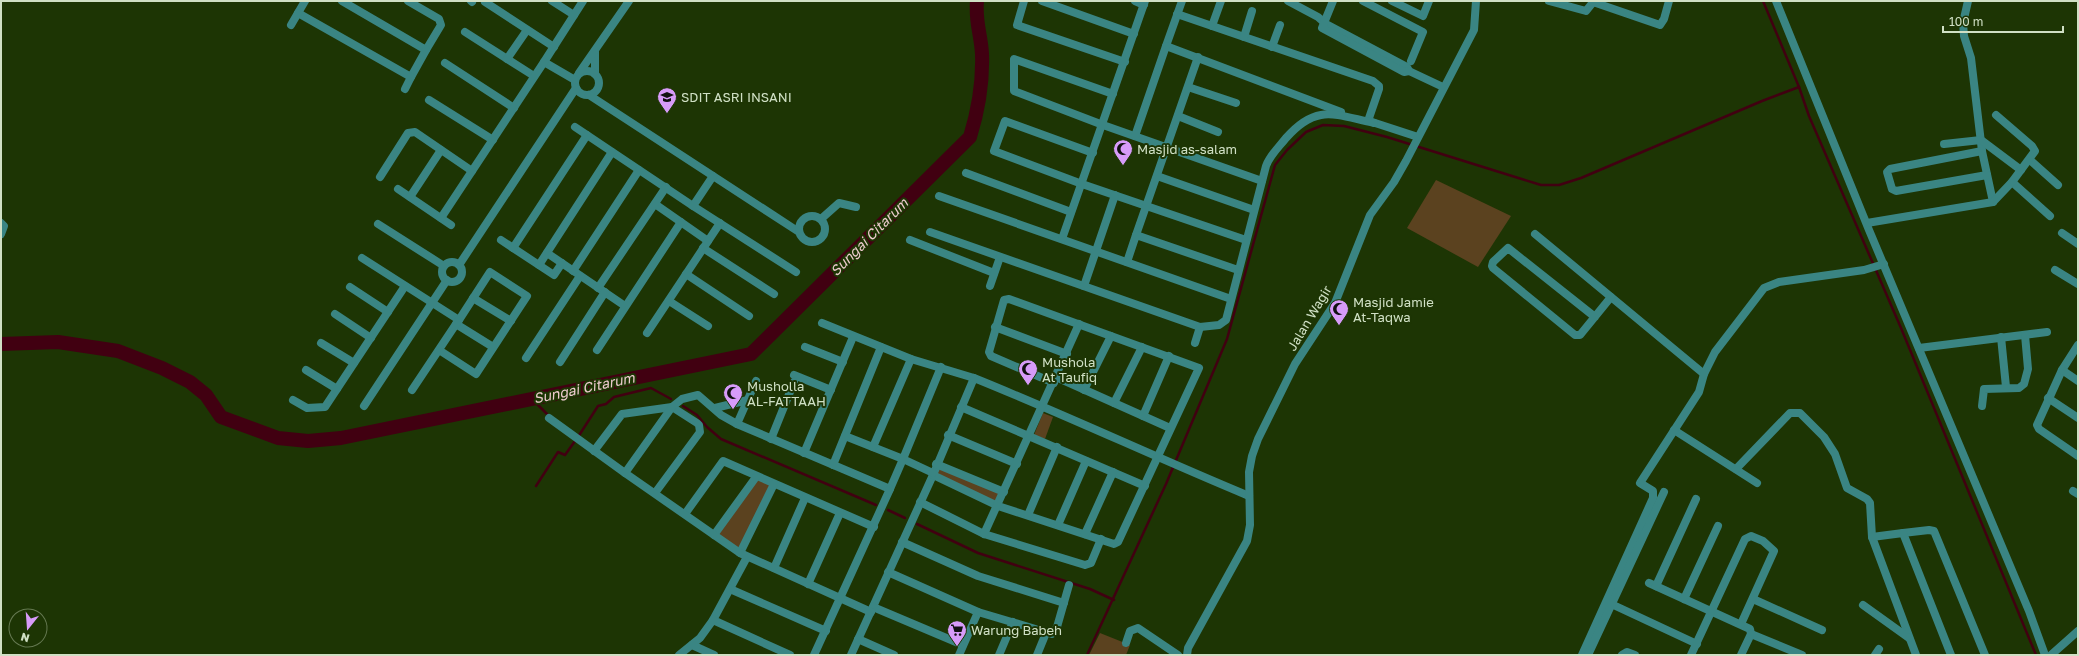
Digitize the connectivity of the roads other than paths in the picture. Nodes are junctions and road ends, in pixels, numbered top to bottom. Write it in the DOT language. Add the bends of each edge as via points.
graph roads {
  1 [pos="305,1"];
  2 [pos="342,1"];
  3 [pos="408,1"];
  4 [pos="552,1"];
  5 [pos="583,1"];
  6 [pos="629,1"];
  7 [pos="1024,1"];
  8 [pos="1042,1"];
  9 [pos="1135,1"];
  10 [pos="1182,1"];
  11 [pos="1221,1"];
  12 [pos="1288,1"];
  13 [pos="1333,1"];
  14 [pos="1363,1"];
  15 [pos="1392,1"];
  16 [pos="1429,1"];
  17 [pos="1476,1"];
  18 [pos="1549,1"];
  19 [pos="1669,1"];
  20 [pos="1776,1"];
  21 [pos="1968,1"];
  22 [pos="485,2"];
  23 [pos="1593,2"];
  24 [pos="1145,3"];
  25 [pos="1402,3"];
  26 [pos="1562,3"];
  27 [pos="1252,11"];
  28 [pos="298,13"];
  29 [pos="1177,14"];
  30 [pos="574,15"];
  31 [pos="1323,22"];
  32 [pos="291,25"];
  33 [pos="1280,25"];
  34 [pos="1212,26"];
  35 [pos="527,30"];
  36 [pos="465,32"];
  37 [pos="1134,34"];
  38 [pos="1244,37"];
  39 [pos="1166,46"];
  40 [pos="1272,46"];
  41 [pos="554,47"];
  42 [pos="426,50"];
  43 [pos="595,52"];
  44 [pos="1198,57"];
  45 [pos="507,59"];
  46 [pos="1411,61"];
  47 [pos="544,62"];
  48 [pos="1125,62"];
  49 [pos="445,63"];
  50 [pos="595,74"];
  51 [pos="534,76"];
  52 [pos="411,77"];
  53 [pos="577,81"];
  54 [pos="1188,86"];
  55 [pos="598,88"];
  56 [pos="1443,88"];
  57 [pos="405,89"];
  58 [pos="1113,94"];
  59 [pos="589,95"];
  60 [pos="429,100"];
  61 [pos="1236,102"];
  62 [pos="514,108"];
  63 [pos="608,108"];
  64 [pos="1996,115"];
  65 [pos="1178,116"];
  66 [pos="1371,122"];
  67 [pos="1102,125"];
  68 [pos="575,127"];
  69 [pos="1218,132"];
  70 [pos="587,135"];
  71 [pos="1135,136"];
  72 [pos="1417,139"];
  73 [pos="493,140"];
  74 [pos="1981,140"];
  75 [pos="1944,144"];
  76 [pos="1167,148"];
  77 [pos="441,150"];
  78 [pos="1982,151"];
  79 [pos="612,152"];
  80 [pos="1093,153"];
  81 [pos="2030,160"];
  82 [pos="639,170"];
  83 [pos="2021,170"];
  84 [pos="472,171"];
  85 [pos="966,173"];
  86 [pos="1987,175"];
  87 [pos="713,176"];
  88 [pos="1157,176"];
  89 [pos="380,177"];
  90 [pos="1262,181"];
  91 [pos="2012,182"];
  92 [pos="1082,184"];
  93 [pos="2058,185"];
  94 [pos="666,187"];
  95 [pos="398,190"];
  96 [pos="1116,195"];
  97 [pos="939,196"];
  98 [pos="410,197"];
  99 [pos="1993,202"];
  100 [pos="655,204"];
  101 [pos="693,206"];
  102 [pos="1146,206"];
  103 [pos="856,207"];
  104 [pos="1254,210"];
  105 [pos="1072,212"];
  106 [pos="2050,216"];
  107 [pos="441,218"];
  108 [pos="821,219"];
  109 [pos="681,222"];
  110 [pos="1,223"];
  111 [pos="720,223"];
  112 [pos="1867,223"];
  113 [pos="378,224"];
  114 [pos="451,225"];
  115 [pos="799,232"];
  116 [pos="930,232"];
  117 [pos="2062,233"];
  118 [pos="1,234"];
  119 [pos="1536,234"];
  120 [pos="1136,235"];
  121 [pos="1062,239"];
  122 [pos="500,240"];
  123 [pos="910,240"];
  124 [pos="1246,240"];
  125 [pos="708,241"];
  126 [pos="2078,244"];
  127 [pos="513,248"];
  128 [pos="703,248"];
  129 [pos="1096,251"];
  130 [pos="547,253"];
  131 [pos="1000,257"];
  132 [pos="362,258"];
  133 [pos="1127,262"];
  134 [pos="562,264"];
  135 [pos="459,265"];
  136 [pos="539,265"];
  137 [pos="1883,265"];
  138 [pos="444,266"];
  139 [pos="1238,270"];
  140 [pos="2055,270"];
  141 [pos="796,272"];
  142 [pos="576,273"];
  143 [pos="994,273"];
  144 [pos="686,274"];
  145 [pos="447,280"];
  146 [pos="2078,284"];
  147 [pos="405,286"];
  148 [pos="990,286"];
  149 [pos="1084,286"];
  150 [pos="350,287"];
  151 [pos="602,290"];
  152 [pos="774,294"];
  153 [pos="1611,297"];
  154 [pos="473,298"];
  155 [pos="1231,299"];
  156 [pos="668,301"];
  157 [pos="432,303"];
  158 [pos="625,306"];
  159 [pos="388,312"];
  160 [pos="335,314"];
  161 [pos="749,316"];
  162 [pos="1595,317"];
  163 [pos="457,322"];
  164 [pos="510,322"];
  165 [pos="822,323"];
  166 [pos="1079,324"];
  167 [pos="708,326"];
  168 [pos="995,327"];
  169 [pos="1200,328"];
  170 [pos="2047,332"];
  171 [pos="647,333"];
  172 [pos="2025,335"];
  173 [pos="1112,336"];
  174 [pos="853,337"];
  175 [pos="2001,337"];
  176 [pos="371,338"];
  177 [pos="320,342"];
  178 [pos="1195,343"];
  179 [pos="2078,345"];
  180 [pos="494,347"];
  181 [pos="805,347"];
  182 [pos="881,347"];
  183 [pos="1142,347"];
  184 [pos="1919,348"];
  185 [pos="439,350"];
  186 [pos="597,350"];
  187 [pos="1067,354"];
  188 [pos="1170,356"];
  189 [pos="526,358"];
  190 [pos="911,359"];
  191 [pos="560,362"];
  192 [pos="843,362"];
  193 [pos="354,363"];
  194 [pos="941,367"];
  195 [pos="306,370"];
  196 [pos="2062,370"];
  197 [pos="1704,374"];
  198 [pos="974,378"];
  199 [pos="1055,380"];
  200 [pos="756,381"];
  201 [pos="2078,381"];
  202 [pos="2006,387"];
  203 [pos="337,389"];
  204 [pos="412,390"];
  205 [pos="831,390"];
  206 [pos="1084,390"];
  207 [pos="2048,398"];
  208 [pos="293,400"];
  209 [pos="748,400"];
  210 [pos="1114,403"];
  211 [pos="364,406"];
  212 [pos="1043,406"];
  213 [pos="1982,406"];
  214 [pos="672,407"];
  215 [pos="961,407"];
  216 [pos="715,408"];
  217 [pos="1143,416"];
  218 [pos="549,418"];
  219 [pos="2078,418"];
  220 [pos="737,424"];
  221 [pos="1170,428"];
  222 [pos="1674,430"];
  223 [pos="948,435"];
  224 [pos="845,436"];
  225 [pos="1029,436"];
  226 [pos="770,439"];
  227 [pos="873,447"];
  228 [pos="1057,447"];
  229 [pos="594,451"];
  230 [pos="804,453"];
  231 [pos="2078,456"];
  232 [pos="1158,458"];
  233 [pos="903,459"];
  234 [pos="1086,461"];
  235 [pos="936,464"];
  236 [pos="1017,464"];
  237 [pos="833,465"];
  238 [pos="1736,469"];
  239 [pos="1113,472"];
  240 [pos="625,473"];
  241 [pos="933,474"];
  242 [pos="756,476"];
  243 [pos="774,484"];
  244 [pos="1757,484"];
  245 [pos="1145,486"];
  246 [pos="890,489"];
  247 [pos="1004,492"];
  248 [pos="1664,492"];
  249 [pos="655,493"];
  250 [pos="1249,496"];
  251 [pos="805,498"];
  252 [pos="1696,499"];
  253 [pos="920,502"];
  254 [pos="998,506"];
  255 [pos="840,512"];
  256 [pos="685,514"];
  257 [pos="1028,515"];
  258 [pos="1058,525"];
  259 [pos="1718,526"];
  260 [pos="874,527"];
  261 [pos="1903,533"];
  262 [pos="984,534"];
  263 [pos="1085,534"];
  264 [pos="714,535"];
  265 [pos="1872,537"];
  266 [pos="1101,539"];
  267 [pos="902,542"];
  268 [pos="744,555"];
  269 [pos="774,568"];
  270 [pos="888,572"];
  271 [pos="808,584"];
  272 [pos="1069,585"];
  273 [pos="730,589"];
  274 [pos="841,599"];
  275 [pos="1684,599"];
  276 [pos="1753,599"];
  277 [pos="1064,603"];
  278 [pos="1608,603"];
  279 [pos="1863,605"];
  280 [pos="872,609"];
  281 [pos="978,612"];
  282 [pos="1712,612"];
  283 [pos="713,620"];
  284 [pos="1013,622"];
  285 [pos="1741,624"];
  286 [pos="1822,630"];
  287 [pos="826,631"];
  288 [pos="1046,633"];
  289 [pos="1751,634"];
  290 [pos="2077,636"];
  291 [pos="1909,638"];
  292 [pos="858,639"];
  293 [pos="1126,644"];
  294 [pos="1697,644"];
  295 [pos="692,645"];
  296 [pos="963,645"];
  297 [pos="679,655"];
  298 [pos="714,655"];
  299 [pos="790,655"];
  300 [pos="814,655"];
  301 [pos="850,655"];
  302 [pos="894,655"];
  303 [pos="959,655"];
  304 [pos="999,655"];
  305 [pos="1037,655"];
  306 [pos="1178,655"];
  307 [pos="1187,655"];
  308 [pos="1582,655"];
  309 [pos="1588,655"];
  310 [pos="1622,655"];
  311 [pos="1635,655"];
  312 [pos="1691,655"];
  313 [pos="1741,655"];
  314 [pos="1802,655"];
  315 [pos="1916,655"];
  316 [pos="1951,655"];
  317 [pos="1985,655"];
  318 [pos="2045,655"];
  319 [pos="2051,655"];
  1 -- 28 [label="street"];
  2 -- 42 [label="street"];
  3 -- 42 [label="street" via="439,19 441,25"];
  4 -- 30 [label="street"];
  5 -- 30 [label="street"];
  6 -- 43 [label="street"];
  7 -- 48 [label="street" via="1017,25"];
  8 -- 37 [label="street"];
  9 -- 24 [label="street"];
  10 -- 29 [label="street"];
  11 -- 34 [label="street"];
  12 -- 31 [label="street"];
  13 -- 31 [label="street"];
  14 -- 46 [label="street" via="1423,32"];
  15 -- 25 [label="street"];
  16 -- 25 [label="street" via="1423,16"];
  17 -- 56 [label="street, Jalan Wagir" via="1474,30"];
  18 -- 26 [label="street"];
  19 -- 23 [label="street" via="1660,25"];
  20 -- 112 [label="street"];
  21 -- 74 [label="street" via="1963,23 1964,36 1974,75"];
  22 -- 35 [label="street"];
  23 -- 26 [label="street" via="1586,11"];
  24 -- 37 [label="street"];
  27 -- 38 [label="street"];
  28 -- 32 [label="street"];
  28 -- 52 [label="street"];
  29 -- 34 [label="street"];
  29 -- 39 [label="street"];
  30 -- 41 [label="street"];
  31 -- 56 [label="street"];
  33 -- 40 [label="street"];
  34 -- 38 [label="street"];
  35 -- 41 [label="street"];
  35 -- 45 [label="street"];
  36 -- 45 [label="street"];
  37 -- 48 [label="street"];
  38 -- 40 [label="street"];
  39 -- 44 [label="street"];
  39 -- 71 [label="street"];
  40 -- 66 [label="street" via="1376,83 1379,89"];
  41 -- 47 [label="street"];
  42 -- 52 [label="street"];
  43 -- 50 [label="street"];
  43 -- 53 [label="street"];
  44 -- 54 [label="street"];
  44 -- 66 [label="street"];
  45 -- 51 [label="street"];
  47 -- 51 [label="street"];
  47 -- 53 [label="street"];
  48 -- 58 [label="street"];
  49 -- 62 [label="street"];
  50 -- 53 [label="street" via="587,71"];
  50 -- 55 [label="street" via="599,81"];
  51 -- 62 [label="street"];
  52 -- 57 [label="street"];
  53 -- 59 [label="street" via="582,94"];
  53 -- 135 [label="street"];
  54 -- 61 [label="street"];
  54 -- 65 [label="street"];
  55 -- 59 [label="street"];
  55 -- 63 [label="street"];
  56 -- 72 [label="street, Jalan Wagir"];
  58 -- 67 [label="street"];
  58 -- 67 [label="street" via="1014,59 1014,91"];
  59 -- 63 [label="street"];
  60 -- 73 [label="street"];
  62 -- 73 [label="street"];
  63 -- 87 [label="street"];
  64 -- 81 [label="street" via="2034,149"];
  65 -- 69 [label="street"];
  65 -- 76 [label="street"];
  66 -- 72 [label="street"];
  66 -- 90 [label="street" via="1340,114 1309,119 1293,130 1273,153"];
  67 -- 71 [label="street"];
  67 -- 80 [label="street"];
  68 -- 70 [label="street"];
  70 -- 79 [label="street"];
  70 -- 127 [label="street"];
  71 -- 76 [label="street"];
  72 -- 250 [label="street, Jalan Wagir" via="1394,182 1372,213 1335,303 1295,364 1267,420 1252,456"];
  73 -- 84 [label="street"];
  74 -- 75 [label="street"];
  74 -- 78 [label="street"];
  74 -- 83 [label="street"];
  76 -- 88 [label="street"];
  76 -- 90 [label="street"];
  77 -- 84 [label="street"];
  77 -- 89 [label="street" via="415,132 408,133"];
  77 -- 98 [label="street"];
  78 -- 86 [label="street"];
  78 -- 86 [label="street" via="1889,169 1888,181 1896,191"];
  79 -- 82 [label="street"];
  79 -- 130 [label="street"];
  80 -- 92 [label="street"];
  80 -- 92 [label="street" via="1005,121 994,151"];
  81 -- 83 [label="street"];
  81 -- 93 [label="street"];
  82 -- 94 [label="street"];
  82 -- 142 [label="street"];
  83 -- 91 [label="street"];
  84 -- 107 [label="street"];
  85 -- 105 [label="street"];
  86 -- 99 [label="street"];
  87 -- 101 [label="street"];
  87 -- 115 [label="street"];
  88 -- 102 [label="street"];
  88 -- 104 [label="street"];
  90 -- 104 [label="street"];
  91 -- 99 [label="street"];
  91 -- 106 [label="street"];
  92 -- 96 [label="street"];
  92 -- 105 [label="street"];
  94 -- 100 [label="street"];
  94 -- 101 [label="street"];
  95 -- 98 [label="street"];
  96 -- 102 [label="street"];
  96 -- 129 [label="street"];
  97 -- 121 [label="street"];
  98 -- 107 [label="street"];
  99 -- 112 [label="street"];
  100 -- 109 [label="street"];
  100 -- 151 [label="street"];
  101 -- 111 [label="street"];
  102 -- 120 [label="street"];
  102 -- 124 [label="street"];
  103 -- 108 [label="street" via="840,203"];
  104 -- 124 [label="street"];
  105 -- 121 [label="street"];
  107 -- 114 [label="street"];
  108 -- 115 [label="street" via="813,216 805,218 799,224"];
  108 -- 115 [label="street" via="825,231 820,239 808,242"];
  109 -- 125 [label="street"];
  109 -- 158 [label="street"];
  110 -- 118 [label="street" via="4,226"];
  111 -- 125 [label="street"];
  111 -- 141 [label="street"];
  112 -- 137 [label="street"];
  113 -- 138 [label="street"];
  116 -- 131 [label="street"];
  117 -- 126 [label="street"];
  119 -- 153 [label="street"];
  120 -- 133 [label="street"];
  120 -- 139 [label="street"];
  121 -- 129 [label="street"];
  122 -- 127 [label="street"];
  123 -- 143 [label="street"];
  124 -- 139 [label="street"];
  125 -- 128 [label="street"];
  127 -- 136 [label="street"];
  128 -- 144 [label="street"];
  128 -- 152 [label="street"];
  129 -- 133 [label="street"];
  129 -- 149 [label="street"];
  130 -- 134 [label="street"];
  130 -- 136 [label="street"];
  131 -- 143 [label="street"];
  131 -- 149 [label="street"];
  132 -- 147 [label="street"];
  133 -- 155 [label="street"];
  134 -- 136 [label="street" via="554,275"];
  134 -- 142 [label="street"];
  135 -- 138 [label="street" via="451,262"];
  135 -- 145 [label="street" via="462,272 459,279 454,282"];
  137 -- 184 [label="street"];
  137 -- 197 [label="street" via="1779,282 1764,288 1715,352"];
  138 -- 145 [label="street" via="442,274"];
  139 -- 155 [label="street"];
  140 -- 146 [label="street"];
  142 -- 151 [label="street"];
  142 -- 189 [label="street"];
  143 -- 148 [label="street"];
  144 -- 156 [label="street"];
  144 -- 161 [label="street"];
  145 -- 157 [label="street"];
  147 -- 157 [label="street"];
  147 -- 159 [label="street"];
  149 -- 169 [label="street"];
  150 -- 159 [label="street"];
  151 -- 158 [label="street"];
  151 -- 191 [label="street"];
  153 -- 162 [label="street"];
  153 -- 197 [label="street"];
  154 -- 163 [label="street"];
  154 -- 164 [label="street"];
  154 -- 164 [label="street" via="490,272 527,296"];
  155 -- 169 [label="street" via="1223,324"];
  156 -- 167 [label="street"];
  156 -- 171 [label="street"];
  157 -- 163 [label="street"];
  157 -- 211 [label="street"];
  158 -- 186 [label="street"];
  159 -- 176 [label="street"];
  160 -- 176 [label="street"];
  162 -- 162 [label="street" via="1580,334 1575,335 1494,268 1493,262 1508,248"];
  163 -- 180 [label="street"];
  163 -- 185 [label="street"];
  164 -- 180 [label="street"];
  165 -- 174 [label="street"];
  166 -- 168 [label="street" via="1009,299 1004,300"];
  166 -- 173 [label="street"];
  166 -- 187 [label="street"];
  168 -- 187 [label="street"];
  168 -- 199 [label="street" via="990,356"];
  169 -- 178 [label="street"];
  170 -- 172 [label="street"];
  172 -- 175 [label="street"];
  172 -- 202 [label="street" via="2028,369 2026,382 2019,388"];
  173 -- 183 [label="street"];
  173 -- 206 [label="street"];
  174 -- 182 [label="street"];
  174 -- 192 [label="street"];
  175 -- 184 [label="street"];
  175 -- 202 [label="street"];
  176 -- 193 [label="street"];
  177 -- 193 [label="street"];
  179 -- 196 [label="street"];
  180 -- 185 [label="street" via="476,374"];
  181 -- 192 [label="street"];
  182 -- 190 [label="street"];
  182 -- 224 [label="street"];
  183 -- 188 [label="street"];
  183 -- 210 [label="street"];
  184 -- 318 [label="street"];
  185 -- 204 [label="street"];
  187 -- 199 [label="street"];
  188 -- 217 [label="street"];
  188 -- 221 [label="street" via="1199,368"];
  190 -- 194 [label="street"];
  190 -- 227 [label="street"];
  192 -- 205 [label="street"];
  193 -- 203 [label="street"];
  194 -- 198 [label="street"];
  194 -- 233 [label="street"];
  195 -- 203 [label="street"];
  196 -- 201 [label="street"];
  196 -- 207 [label="street"];
  197 -- 222 [label="street" via="1699,392"];
  198 -- 212 [label="street"];
  198 -- 215 [label="street"];
  199 -- 206 [label="street"];
  199 -- 212 [label="street"];
  200 -- 209 [label="street"];
  202 -- 213 [label="street" via="1984,389"];
  203 -- 208 [label="street" via="325,407 306,408"];
  205 -- 226 [label="street" via="794,379"];
  205 -- 230 [label="street"];
  206 -- 210 [label="street"];
  207 -- 219 [label="street"];
  207 -- 231 [label="street" via="2037,427"];
  209 -- 216 [label="street"];
  209 -- 220 [label="street"];
  210 -- 217 [label="street"];
  212 -- 225 [label="street"];
  212 -- 232 [label="street"];
  214 -- 216 [label="street" via="682,399 698,395"];
  214 -- 229 [label="street" via="622,414"];
  214 -- 240 [label="street"];
  214 -- 249 [label="street" via="699,425 700,432"];
  215 -- 223 [label="street"];
  215 -- 225 [label="street"];
  216 -- 220 [label="street" via="721,415"];
  217 -- 221 [label="street"];
  218 -- 229 [label="street"];
  220 -- 226 [label="street"];
  221 -- 232 [label="street"];
  222 -- 238 [label="street"];
  222 -- 278 [label="street" via="1640,483 1653,491 1653,498"];
  223 -- 235 [label="street"];
  223 -- 236 [label="street"];
  224 -- 227 [label="street"];
  224 -- 237 [label="street"];
  225 -- 228 [label="street"];
  225 -- 236 [label="street"];
  226 -- 230 [label="street"];
  227 -- 233 [label="street"];
  228 -- 234 [label="street"];
  228 -- 257 [label="street"];
  229 -- 240 [label="street"];
  230 -- 237 [label="street"];
  232 -- 245 [label="street"];
  232 -- 250 [label="street"];
  233 -- 241 [label="street"];
  233 -- 246 [label="street"];
  234 -- 239 [label="street"];
  234 -- 258 [label="street"];
  235 -- 241 [label="street"];
  235 -- 247 [label="street"];
  236 -- 247 [label="street"];
  237 -- 246 [label="street"];
  238 -- 244 [label="street"];
  238 -- 265 [label="street" via="1786,416 1795,412 1800,413 1824,437 1835,454 1847,488 1870,503"];
  239 -- 245 [label="street"];
  239 -- 263 [label="street"];
  240 -- 249 [label="street"];
  241 -- 253 [label="street"];
  241 -- 254 [label="street"];
  242 -- 243 [label="street"];
  242 -- 256 [label="street" via="723,461"];
  242 -- 264 [label="street"];
  243 -- 251 [label="street"];
  243 -- 268 [label="street"];
  245 -- 266 [label="street" via="1118,542 1114,544"];
  246 -- 260 [label="street"];
  247 -- 254 [label="street"];
  248 -- 278 [label="street"];
  249 -- 256 [label="street"];
  250 -- 307 [label="street, Jalan Wagir" via="1250,525 1247,541 1188,648"];
  251 -- 255 [label="street"];
  251 -- 269 [label="street"];
  252 -- 275 [label="street" via="1653,584"];
  253 -- 262 [label="street"];
  253 -- 267 [label="street"];
  254 -- 257 [label="street"];
  254 -- 262 [label="street"];
  255 -- 260 [label="street"];
  255 -- 271 [label="street"];
  256 -- 264 [label="street"];
  257 -- 258 [label="street"];
  258 -- 263 [label="street"];
  259 -- 275 [label="street"];
  260 -- 274 [label="street"];
  261 -- 265 [label="street"];
  261 -- 316 [label="street"];
  261 -- 317 [label="street" via="1934,531"];
  262 -- 266 [label="street" via="1086,565 1091,563"];
  263 -- 266 [label="street"];
  264 -- 268 [label="street"];
  265 -- 291 [label="street"];
  267 -- 270 [label="street"];
  267 -- 277 [label="street" via="978,576"];
  268 -- 269 [label="street"];
  268 -- 273 [label="street"];
  269 -- 271 [label="street"];
  270 -- 280 [label="street"];
  270 -- 281 [label="street"];
  271 -- 274 [label="street"];
  272 -- 277 [label="street"];
  273 -- 283 [label="street"];
  273 -- 287 [label="street"];
  274 -- 280 [label="street"];
  274 -- 287 [label="street"];
  275 -- 282 [label="street"];
  276 -- 282 [label="street" via="1774,551 1763,541 1751,536 1745,539"];
  276 -- 285 [label="street"];
  276 -- 286 [label="street"];
  277 -- 288 [label="street" via="1055,632"];
  278 -- 294 [label="street"];
  278 -- 308 [label="street"];
  278 -- 309 [label="street"];
  279 -- 291 [label="street"];
  280 -- 292 [label="street"];
  280 -- 296 [label="street"];
  281 -- 284 [label="street"];
  281 -- 296 [label="street"];
  282 -- 285 [label="street"];
  282 -- 294 [label="street"];
  283 -- 295 [label="street" via="706,633"];
  283 -- 299 [label="street"];
  284 -- 288 [label="street"];
  284 -- 304 [label="street"];
  285 -- 289 [label="street" via="1750,628"];
  287 -- 300 [label="street"];
  288 -- 305 [label="street"];
  289 -- 313 [label="street"];
  289 -- 314 [label="street"];
  290 -- 319 [label="street"];
  291 -- 315 [label="street"];
  292 -- 301 [label="street"];
  292 -- 302 [label="street"];
  293 -- 306 [label="street" via="1130,631 1138,628"];
  294 -- 312 [label="street"];
  295 -- 297 [label="street"];
  295 -- 298 [label="street"];
  296 -- 303 [label="street"];
  310 -- 311 [label="street" via="1627,652"];
}
